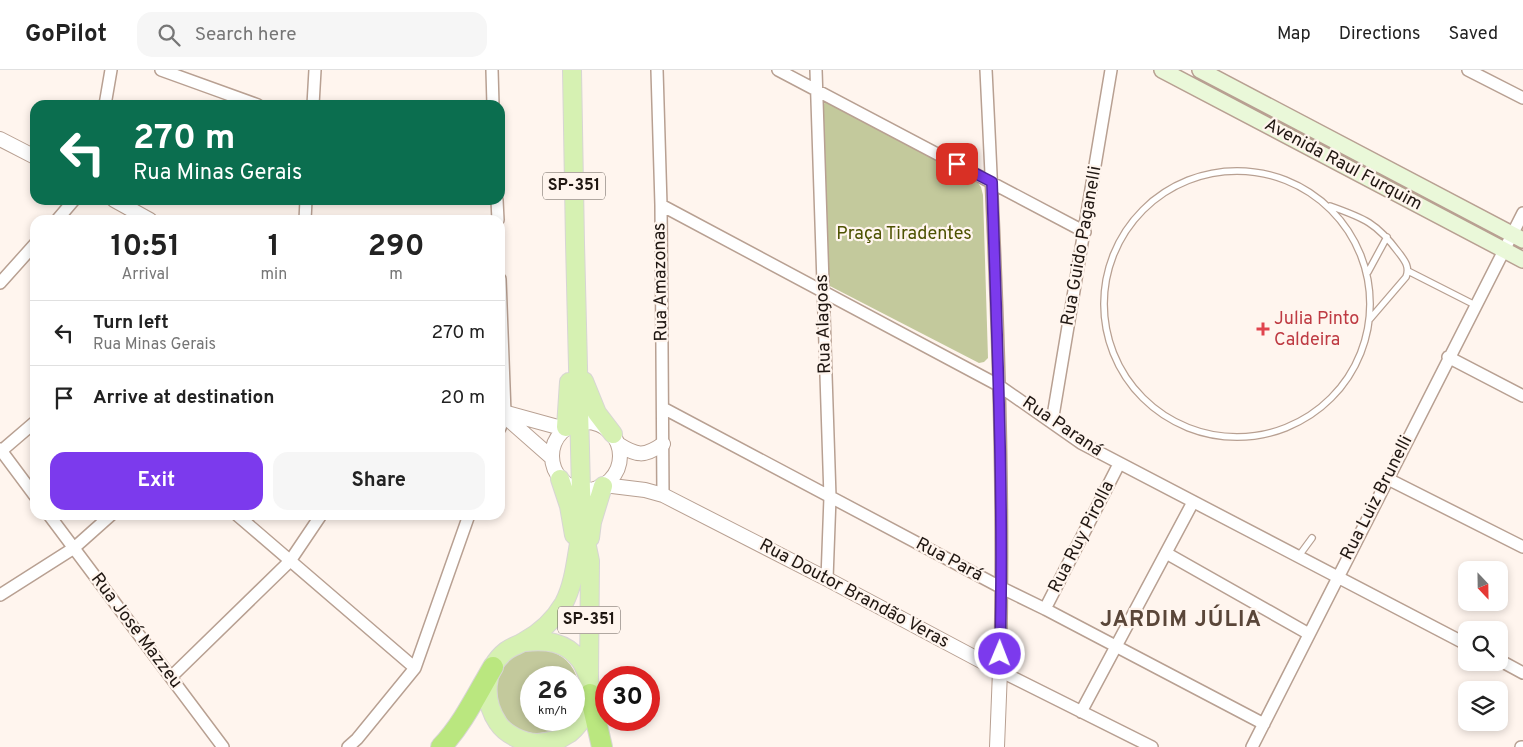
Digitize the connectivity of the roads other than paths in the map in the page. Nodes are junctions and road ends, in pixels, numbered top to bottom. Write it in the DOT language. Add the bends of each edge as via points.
graph roads {
  1 [pos="111,70"];
  2 [pos="161,70"];
  3 [pos="315,70"];
  4 [pos="492,70"];
  5 [pos="657,70"];
  6 [pos="778,70"];
  7 [pos="816,70"];
  8 [pos="986,70"];
  9 [pos="1111,70"];
  10 [pos="1468,70"];
  11 [pos="1202,71"];
  12 [pos="1171,72"];
  13 [pos="575,74"];
  14 [pos="1200,90"];
  15 [pos="817,91"];
  16 [pos="1523,98"];
  17 [pos="106,100"];
  18 [pos="244,100"];
  19 [pos="313,100"];
  20 [pos="493,100"];
  21 [pos="0,139"];
  22 [pos="30,154"];
  23 [pos="992,182"];
  24 [pos="1422,187"];
  25 [pos="1448,200"];
  26 [pos="1413,202"];
  27 [pos="70,205"];
  28 [pos="123,205"];
  29 [pos="660,205"];
  30 [pos="1329,206"];
  31 [pos="1523,213"];
  32 [pos="61,215"];
  33 [pos="141,215"];
  34 [pos="1439,216"];
  35 [pos="1085,232"];
  36 [pos="1387,237"];
  37 [pos="1517,237"];
  38 [pos="30,250"];
  39 [pos="1504,250"];
  40 [pos="1523,260"];
  41 [pos="1368,272"];
  42 [pos="1408,272"];
  43 [pos="0,283"];
  44 [pos="576,289"];
  45 [pos="822,291"];
  46 [pos="1475,305"];
  47 [pos="1370,319"];
  48 [pos="579,356"];
  49 [pos="1448,357"];
  50 [pos="998,385"];
  51 [pos="1523,396"];
  52 [pos="663,408"];
  53 [pos="505,416"];
  54 [pos="505,419"];
  55 [pos="1052,422"];
  56 [pos="30,426"];
  57 [pos="570,426"];
  58 [pos="616,439"];
  59 [pos="663,444"];
  60 [pos="0,451"];
  61 [pos="551,457"];
  62 [pos="1119,464"];
  63 [pos="1388,478"];
  64 [pos="560,479"];
  65 [pos="604,486"];
  66 [pos="30,490"];
  67 [pos="581,490"];
  68 [pos="663,495"];
  69 [pos="830,497"];
  70 [pos="1193,502"];
  71 [pos="53,520"];
  72 [pos="105,520"];
  73 [pos="243,520"];
  74 [pos="318,520"];
  75 [pos="467,520"];
  76 [pos="1312,538"];
  77 [pos="1523,547"];
  78 [pos="74,548"];
  79 [pos="1166,553"];
  80 [pos="1298,557"];
  81 [pos="290,561"];
  82 [pos="582,561"];
  83 [pos="1337,577"];
  84 [pos="826,578"];
  85 [pos="1002,588"];
  86 [pos="0,595"];
  87 [pos="1046,609"];
  88 [pos="1309,634"];
  89 [pos="1458,640"];
  90 [pos="524,642"];
  91 [pos="1116,646"];
  92 [pos="1508,665"];
  93 [pos="493,667"];
  94 [pos="415,668"];
  95 [pos="1000,670"];
  96 [pos="1523,673"];
  97 [pos="171,677"];
  98 [pos="590,686"];
  99 [pos="1081,712"];
  100 [pos="1264,724"];
  101 [pos="500,727"];
  102 [pos="553,743"];
  103 [pos="223,747"];
  104 [pos="348,747"];
  105 [pos="442,747"];
  106 [pos="509,747"];
  107 [pos="602,747"];
  108 [pos="997,747"];
  109 [pos="1152,747"];
  110 [pos="1252,747"];
  1 -- 17 [label="street"];
  2 -- 18 [label="street"];
  3 -- 19 [label="street"];
  4 -- 20 [label="street"];
  5 -- 29 [label="street, Rua Amazonas"];
  6 -- 15 [label="street"];
  7 -- 15 [label="street, Rua Alagoas"];
  8 -- 23 [label="street"];
  9 -- 35 [label="street, Rua Guido Paganelli"];
  10 -- 16 [label="street"];
  11 -- 14 [label="main road"];
  11 -- 24 [label="main road, Avenida Raul Furquim"];
  12 -- 14 [label="main road, Avenida Raul Furquim"];
  13 -- 44 [label="main road, SP-351"];
  14 -- 26 [label="main road, Avenida Raul Furquim"];
  15 -- 23 [label="street"];
  15 -- 45 [label="street, Rua Alagoas"];
  21 -- 22 [label="street"];
  23 -- 35 [label="street"];
  23 -- 50 [label="street"];
  24 -- 25 [label="main road, Avenida Raul Furquim"];
  24 -- 26 [label="main road"];
  25 -- 34 [label="main road"];
  25 -- 37 [label="main road, Avenida Raul Furquim"];
  26 -- 34 [label="main road, Avenida Raul Furquim"];
  27 -- 32 [label="street"];
  28 -- 33 [label="street"];
  29 -- 45 [label="street, Rua Paraná"];
  29 -- 52 [label="street, Rua Amazonas"];
  30 -- 36 [label="lane" via="1358,216 1379,228"];
  30 -- 41 [label="lane" via="1349,230"];
  30 -- 47 [label="lane" via="1275,175 1245,170 1196,177 1156,196 1133,218 1116,244 1106,273 1103,320 1110,350 1129,382 1169,420 1198,432 1260,436 1290,427 1317,411 1340,390 1368,334"];
  31 -- 37 [label="street, Rua Luiz Brunelli"];
  34 -- 39 [label="main road, Avenida Raul Furquim"];
  35 -- 55 [label="street, Rua Guido Paganelli"];
  36 -- 41 [label="lane"];
  36 -- 42 [label="lane" via="1407,265"];
  37 -- 39 [label="street, Rua Luiz Brunelli"];
  38 -- 43 [label="street"];
  39 -- 40 [label="main road, Avenida Raul Furquim"];
  39 -- 46 [label="street, Rua Luiz Brunelli"];
  41 -- 47 [label="lane"];
  42 -- 46 [label="lane"];
  42 -- 47 [label="lane"];
  44 -- 48 [label="main road, SP-351"];
  44 -- 57 [label="main road"];
  45 -- 50 [label="street, Rua Paraná"];
  45 -- 69 [label="street, Rua Alagoas"];
  46 -- 49 [label="street, Rua Luiz Brunelli"];
  48 -- 57 [label="main road, SP-351"];
  48 -- 58 [label="main road" via="591,400"];
  49 -- 51 [label="street"];
  49 -- 63 [label="street, Rua Luiz Brunelli"];
  50 -- 55 [label="street, Rua Paraná"];
  50 -- 85 [label="street"];
  52 -- 59 [label="street, Rua Amazonas"];
  52 -- 69 [label="street, Rua Pará"];
  53 -- 57 [label="street"];
  54 -- 61 [label="street"];
  55 -- 62 [label="street, Rua Paraná"];
  56 -- 60 [label="street"];
  57 -- 58 [label="street" via="592,422 604,426"];
  57 -- 61 [label="street" via="558,435"];
  57 -- 67 [label="main road, SP-351"];
  58 -- 59 [label="street" via="632,452 641,453 653,451"];
  58 -- 65 [label="street" via="621,456 619,467"];
  59 -- 68 [label="street, Rua Amazonas"];
  60 -- 66 [label="street"];
  61 -- 64 [label="street"];
  62 -- 70 [label="street, Rua Paraná"];
  62 -- 87 [label="street, Rua Ruy Pirolla"];
  63 -- 77 [label="street"];
  63 -- 83 [label="street, Rua Luiz Brunelli"];
  64 -- 67 [label="street"];
  64 -- 82 [label="main road"];
  65 -- 67 [label="street, Rua Doutor Brandão Veras"];
  65 -- 68 [label="street, Rua Doutor Brandão Veras"];
  65 -- 82 [label="main road"];
  67 -- 82 [label="main road, SP-351"];
  68 -- 84 [label="street, Rua Doutor Brandão Veras"];
  69 -- 84 [label="street, Rua Alagoas"];
  69 -- 85 [label="street, Rua Pará"];
  70 -- 79 [label="street"];
  70 -- 80 [label="street, Rua Paraná"];
  71 -- 78 [label="street, Rua José Mazzeu"];
  72 -- 78 [label="street"];
  73 -- 81 [label="street"];
  74 -- 81 [label="street"];
  75 -- 94 [label="street"];
  76 -- 80 [label="lane"];
  78 -- 86 [label="street"];
  78 -- 97 [label="street, Rua José Mazzeu"];
  79 -- 88 [label="street"];
  79 -- 91 [label="street"];
  80 -- 83 [label="street, Rua Paraná"];
  81 -- 94 [label="street"];
  81 -- 97 [label="street"];
  82 -- 90 [label="main road, SP-351" via="560,608 547,625"];
  82 -- 98 [label="main road, SP-351"];
  83 -- 88 [label="street, Rua Luiz Brunelli"];
  83 -- 89 [label="street, Rua Paraná"];
  84 -- 95 [label="street, Rua Doutor Brandão Veras"];
  85 -- 87 [label="street, Rua Pará"];
  85 -- 95 [label="street"];
  87 -- 91 [label="street, Rua Pará"];
  88 -- 100 [label="street, Rua Luiz Brunelli"];
  90 -- 93 [label="main road, SP-351" via="506,651"];
  90 -- 98 [label="main road, SP-351" via="545,640 564,646 580,660"];
  91 -- 99 [label="street"];
  91 -- 100 [label="street, Rua Pará"];
  92 -- 96 [label="street"];
  93 -- 101 [label="main road" via="487,698"];
  93 -- 105 [label="highway"];
  94 -- 104 [label="street"];
  95 -- 99 [label="street, Rua Doutor Brandão Veras"];
  95 -- 108 [label="street"];
  97 -- 103 [label="street, Rua José Mazzeu"];
  98 -- 102 [label="main road, SP-351" via="587,709 580,722 570,733"];
  98 -- 107 [label="highway"];
  99 -- 109 [label="street, Rua Doutor Brandão Veras"];
  100 -- 110 [label="street, Rua Luiz Brunelli"];
  101 -- 102 [label="main road, SP-351" via="516,738"];
  101 -- 106 [label="main road"];
}
